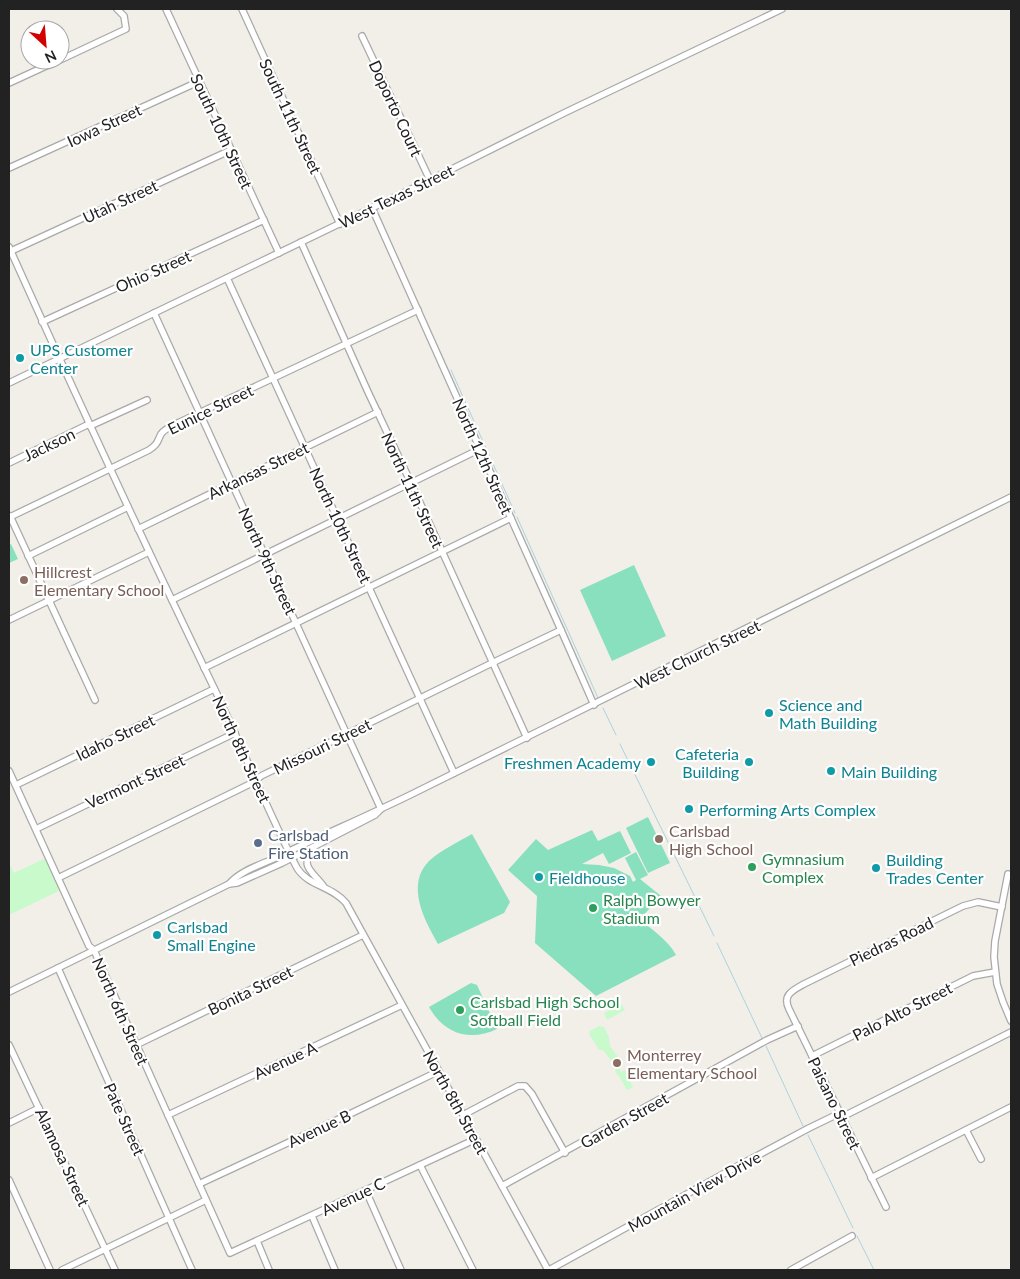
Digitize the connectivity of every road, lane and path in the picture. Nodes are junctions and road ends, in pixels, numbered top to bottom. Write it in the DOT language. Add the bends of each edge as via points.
graph roads {
  1 [pos="117,9"];
  2 [pos="166,9"];
  3 [pos="242,9"];
  4 [pos="782,9"];
  5 [pos="362,36"];
  6 [pos="70,55"];
  7 [pos="39,70"];
  8 [pos="200,81"];
  9 [pos="9,84"];
  10 [pos="231,150"];
  11 [pos="9,168"];
  12 [pos="430,180"];
  13 [pos="372,208"];
  14 [pos="264,220"];
  15 [pos="340,224"];
  16 [pos="301,242"];
  17 [pos="9,250"];
  18 [pos="279,253"];
  19 [pos="227,278"];
  20 [pos="418,310"];
  21 [pos="154,313"];
  22 [pos="42,322"];
  23 [pos="346,343"];
  24 [pos="60,359"];
  25 [pos="273,378"];
  26 [pos="9,384"];
  27 [pos="147,400"];
  28 [pos="378,412"];
  29 [pos="199,413"];
  30 [pos="90,425"];
  31 [pos="305,448"];
  32 [pos="480,449"];
  33 [pos="9,463"];
  34 [pos="110,468"];
  35 [pos="232,483"];
  36 [pos="411,483"];
  37 [pos="1011,497"];
  38 [pos="128,507"];
  39 [pos="10,515"];
  40 [pos="511,518"];
  41 [pos="338,519"];
  42 [pos="138,529"];
  43 [pos="149,552"];
  44 [pos="442,552"];
  45 [pos="265,555"];
  46 [pos="28,556"];
  47 [pos="369,587"];
  48 [pos="172,600"];
  49 [pos="49,601"];
  50 [pos="9,620"];
  51 [pos="296,623"];
  52 [pos="561,630"];
  53 [pos="492,663"];
  54 [pos="204,668"];
  55 [pos="214,689"];
  56 [pos="420,698"];
  57 [pos="94,700"];
  58 [pos="594,706"];
  59 [pos="235,733"];
  60 [pos="347,734"];
  61 [pos="527,738"];
  62 [pos="9,770"];
  63 [pos="454,773"];
  64 [pos="256,780"];
  65 [pos="16,785"];
  66 [pos="381,809"];
  67 [pos="36,829"];
  68 [pos="316,845"];
  69 [pos="290,854"];
  70 [pos="1008,874"];
  71 [pos="58,878"];
  72 [pos="324,887"];
  73 [pos="1002,907"];
  74 [pos="363,935"];
  75 [pos="94,950"];
  76 [pos="58,968"];
  77 [pos="995,972"];
  78 [pos="9,992"];
  79 [pos="787,999"];
  80 [pos="402,1005"];
  81 [pos="1011,1021"];
  82 [pos="798,1026"];
  83 [pos="1011,1032"];
  84 [pos="9,1045"];
  85 [pos="136,1045"];
  86 [pos="812,1056"];
  87 [pos="439,1071"];
  88 [pos="1011,1107"];
  89 [pos="40,1108"];
  90 [pos="168,1115"];
  91 [pos="463,1115"];
  92 [pos="841,1115"];
  93 [pos="9,1123"];
  94 [pos="966,1130"];
  95 [pos="476,1139"];
  96 [pos="565,1153"];
  97 [pos="981,1160"];
  98 [pos="420,1165"];
  99 [pos="871,1178"];
  100 [pos="9,1180"];
  101 [pos="199,1184"];
  102 [pos="502,1186"];
  103 [pos="366,1191"];
  104 [pos="206,1200"];
  105 [pos="886,1207"];
  106 [pos="312,1216"];
  107 [pos="169,1218"];
  108 [pos="852,1236"];
  109 [pos="257,1241"];
  110 [pos="106,1249"];
  111 [pos="230,1253"];
  112 [pos="50,1270"];
  113 [pos="62,1270"];
  114 [pos="115,1270"];
  115 [pos="192,1270"];
  116 [pos="269,1270"];
  117 [pos="335,1270"];
  118 [pos="401,1270"];
  119 [pos="473,1270"];
  120 [pos="546,1270"];
  121 [pos="791,1270"];
  1 -- 6 [label="street" via="124,16 126,29"];
  2 -- 8 [label="street, South 10th Street"];
  3 -- 15 [label="street, South 11th Street"];
  4 -- 12 [label="street, West Texas Street"];
  5 -- 12 [label="street, Doporto Court"];
  7 -- 9 [label="street"];
  8 -- 10 [label="street, South 10th Street"];
  8 -- 11 [label="street, Iowa Street"];
  10 -- 14 [label="street, South 10th Street"];
  10 -- 17 [label="street, Utah Street"];
  12 -- 13 [label="street, West Texas Street"];
  13 -- 15 [label="street, West Texas Street"];
  13 -- 20 [label="street, North 12th Street"];
  14 -- 18 [label="street, South 10th Street"];
  14 -- 22 [label="street, Ohio Street"];
  15 -- 16 [label="street, West Texas Street"];
  16 -- 18 [label="street, West Texas Street"];
  16 -- 23 [label="street, North 11th Street"];
  17 -- 22 [label="street, North 8th Street"];
  18 -- 19 [label="street, West Texas Street"];
  19 -- 21 [label="street, West Texas Street"];
  19 -- 25 [label="street, North 10th Street"];
  20 -- 23 [label="street, Eunice Street"];
  20 -- 32 [label="street, North 12th Street"];
  21 -- 24 [label="street, West Texas Street"];
  21 -- 29 [label="street, North 9th Street"];
  22 -- 24 [label="street, North 8th Street"];
  23 -- 25 [label="street, Eunice Street"];
  23 -- 28 [label="street, North 11th Street"];
  24 -- 26 [label="street, West Texas Street"];
  24 -- 30 [label="street, North 8th Street"];
  25 -- 29 [label="street, Eunice Street"];
  25 -- 31 [label="street, North 10th Street"];
  27 -- 30 [label="street, Jackson"];
  28 -- 31 [label="street, Arkansas Street"];
  28 -- 36 [label="street, North 11th Street"];
  29 -- 34 [label="street, Eunice Street" via="162,432 152,448"];
  29 -- 35 [label="street, North 9th Street"];
  30 -- 33 [label="street, Jackson"];
  30 -- 34 [label="street, North 8th Street"];
  31 -- 35 [label="street, Arkansas Street"];
  31 -- 41 [label="street, North 10th Street"];
  32 -- 36 [label="street"];
  32 -- 40 [label="street, North 12th Street"];
  34 -- 38 [label="street, North 8th Street"];
  34 -- 39 [label="street, Eunice Street"];
  35 -- 42 [label="street, Arkansas Street"];
  35 -- 45 [label="street, North 9th Street"];
  36 -- 41 [label="street"];
  36 -- 44 [label="street, North 11th Street"];
  37 -- 58 [label="street, West Church Street"];
  38 -- 42 [label="street, North 8th Street"];
  38 -- 46 [label="street"];
  39 -- 46 [label="street"];
  40 -- 44 [label="street"];
  40 -- 52 [label="street, North 12th Street"];
  41 -- 45 [label="street"];
  41 -- 47 [label="street, North 10th Street"];
  42 -- 43 [label="street, North 8th Street"];
  43 -- 48 [label="street, North 8th Street"];
  43 -- 49 [label="street"];
  44 -- 47 [label="street"];
  44 -- 53 [label="street, North 11th Street"];
  45 -- 48 [label="street"];
  45 -- 51 [label="street, North 9th Street"];
  46 -- 49 [label="street"];
  47 -- 51 [label="street"];
  47 -- 56 [label="street, North 10th Street"];
  48 -- 54 [label="street, North 8th Street"];
  49 -- 50 [label="street"];
  49 -- 57 [label="street"];
  51 -- 54 [label="street"];
  51 -- 60 [label="street, North 9th Street"];
  52 -- 53 [label="street, Missouri Street"];
  52 -- 58 [label="street, North 12th Street"];
  53 -- 56 [label="street, Missouri Street"];
  53 -- 61 [label="street, North 11th Street"];
  54 -- 55 [label="street, North 8th Street"];
  55 -- 59 [label="street, North 8th Street"];
  55 -- 65 [label="street, Idaho Street"];
  56 -- 60 [label="street, Missouri Street"];
  56 -- 63 [label="street, North 10th Street"];
  58 -- 61 [label="street, West Church Street"];
  59 -- 64 [label="street, North 8th Street"];
  59 -- 67 [label="street, Vermont Street"];
  60 -- 64 [label="street, Missouri Street"];
  60 -- 66 [label="street, North 9th Street"];
  61 -- 63 [label="street, West Church Street"];
  62 -- 65 [label="street, North 6th Street"];
  63 -- 66 [label="street, West Church Street"];
  64 -- 69 [label="street, North 8th Street"];
  64 -- 71 [label="street, Missouri Street"];
  65 -- 67 [label="street, North 6th Street"];
  66 -- 68 [label="street, West Church Street"];
  66 -- 69 [label="street, West Church Street"];
  67 -- 71 [label="street, North 6th Street"];
  68 -- 69 [label="street, West Church Street"];
  68 -- 72 [label="street" via="307,862"];
  69 -- 72 [label="street, North 8th Street" via="302,875"];
  69 -- 75 [label="street, West Church Street" via="237,883"];
  70 -- 73 [label="street"];
  71 -- 75 [label="street, North 6th Street" via="89,946"];
  72 -- 74 [label="street, North 8th Street" via="346,903"];
  73 -- 77 [label="street" via="994,950"];
  73 -- 79 [label="street, Piedras Road" via="978,902 963,906 804,984 791,992"];
  74 -- 80 [label="street, North 8th Street"];
  74 -- 85 [label="street, Bonita Street"];
  75 -- 76 [label="street, West Church Street"];
  75 -- 85 [label="street, North 6th Street"];
  76 -- 78 [label="street, West Church Street"];
  76 -- 107 [label="street, Pate Street"];
  77 -- 81 [label="street"];
  77 -- 86 [label="street, Palo Alto Street" via="974,976"];
  79 -- 82 [label="street, Paisano Street"];
  80 -- 87 [label="street, North 8th Street"];
  80 -- 90 [label="street, Avenue A"];
  82 -- 86 [label="street, Paisano Street"];
  82 -- 96 [label="street, Garden Street" via="767,1040"];
  83 -- 92 [label="street, Mountain View Drive"];
  84 -- 89 [label="street, Alamosa Street"];
  85 -- 90 [label="street, North 6th Street"];
  86 -- 92 [label="street, Paisano Street"];
  87 -- 91 [label="street, North 8th Street"];
  87 -- 101 [label="street, Avenue B"];
  88 -- 94 [label="street"];
  89 -- 93 [label="street"];
  89 -- 110 [label="street, Alamosa Street"];
  90 -- 101 [label="street, North 6th Street"];
  91 -- 95 [label="street, North 8th Street"];
  91 -- 96 [label="street" via="518,1086 526,1086"];
  92 -- 99 [label="street, Paisano Street"];
  92 -- 120 [label="street, Mountain View Drive" via="809,1128"];
  94 -- 97 [label="street"];
  94 -- 99 [label="street"];
  95 -- 98 [label="street, Avenue C"];
  95 -- 102 [label="street, North 8th Street"];
  96 -- 102 [label="street, Garden Street"];
  98 -- 103 [label="street, Avenue C"];
  98 -- 119 [label="street"];
  99 -- 105 [label="street, Paisano Street"];
  100 -- 112 [label="street"];
  101 -- 104 [label="street, North 6th Street"];
  102 -- 120 [label="street, North 8th Street"];
  103 -- 106 [label="street, Avenue C"];
  103 -- 118 [label="street"];
  104 -- 107 [label="street"];
  104 -- 111 [label="street, North 6th Street"];
  106 -- 109 [label="street, Avenue C"];
  106 -- 117 [label="street"];
  107 -- 110 [label="street"];
  107 -- 115 [label="street, Pate Street"];
  108 -- 121 [label="street"];
  109 -- 111 [label="street, Avenue C"];
  109 -- 116 [label="street"];
  110 -- 113 [label="street"];
  110 -- 114 [label="street, Alamosa Street"];
}
